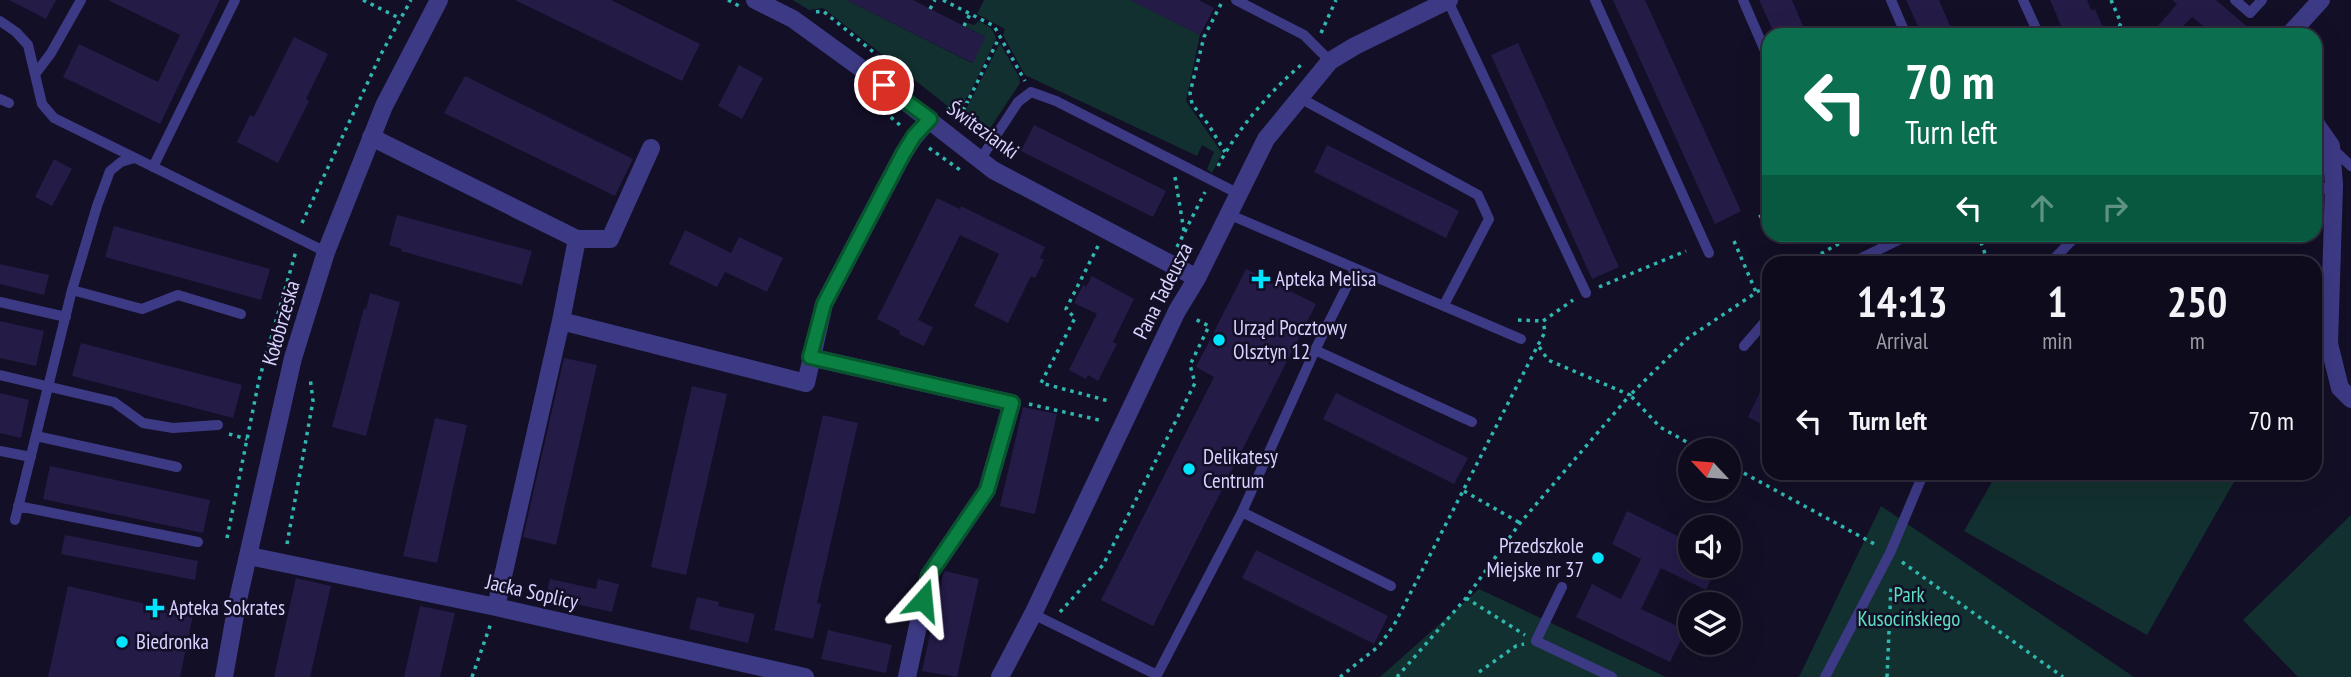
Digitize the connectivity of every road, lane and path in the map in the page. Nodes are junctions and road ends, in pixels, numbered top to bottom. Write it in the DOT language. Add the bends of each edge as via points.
graph roads {
  1 [pos="81,0"];
  2 [pos="236,0"];
  3 [pos="363,0"];
  4 [pos="439,0"];
  5 [pos="755,0"];
  6 [pos="935,0"];
  7 [pos="943,0"];
  8 [pos="1237,0"];
  9 [pos="1336,0"];
  10 [pos="1449,0"];
  11 [pos="1595,0"];
  12 [pos="1743,0"];
  13 [pos="1891,0"];
  14 [pos="2023,0"];
  15 [pos="2110,0"];
  16 [pos="2235,0"];
  17 [pos="2262,0"];
  18 [pos="2321,0"];
  19 [pos="370,2"];
  20 [pos="1222,2"];
  21 [pos="930,9"];
  22 [pos="970,14"];
  23 [pos="401,19"];
  24 [pos="0,21"];
  25 [pos="964,26"];
  26 [pos="1903,28"];
  27 [pos="2036,28"];
  28 [pos="2118,28"];
  29 [pos="2296,28"];
  30 [pos="999,37"];
  31 [pos="1319,38"];
  32 [pos="1762,44"];
  33 [pos="1329,61"];
  34 [pos="1303,63"];
  35 [pos="36,73"];
  36 [pos="1031,92"];
  37 [pos="1300,98"];
  38 [pos="969,99"];
  39 [pos="947,110"];
  40 [pos="960,118"];
  41 [pos="930,119"];
  42 [pos="2322,133"];
  43 [pos="371,137"];
  44 [pos="2331,146"];
  45 [pos="651,148"];
  46 [pos="1225,152"];
  47 [pos="134,158"];
  48 [pos="980,160"];
  49 [pos="2351,166"];
  50 [pos="153,167"];
  51 [pos="1185,176"];
  52 [pos="1211,180"];
  53 [pos="2334,185"];
  54 [pos="2322,189"];
  55 [pos="1237,193"];
  56 [pos="1228,214"];
  57 [pos="1762,216"];
  58 [pos="1759,217"];
  59 [pos="577,239"];
  60 [pos="1734,241"];
  61 [pos="1838,242"];
  62 [pos="1894,242"];
  63 [pos="2070,242"];
  64 [pos="1098,246"];
  65 [pos="1686,251"];
  66 [pos="326,252"];
  67 [pos="1709,253"];
  68 [pos="1816,256"];
  69 [pos="1865,256"];
  70 [pos="2056,256"];
  71 [pos="1355,270"];
  72 [pos="1197,278"];
  73 [pos="1762,288"];
  74 [pos="72,290"];
  75 [pos="1756,292"];
  76 [pos="1586,293"];
  77 [pos="0,302"];
  78 [pos="1444,305"];
  79 [pos="1177,311"];
  80 [pos="241,314"];
  81 [pos="66,317"];
  82 [pos="561,321"];
  83 [pos="1762,325"];
  84 [pos="1521,340"];
  85 [pos="1538,345"];
  86 [pos="1744,346"];
  87 [pos="1315,350"];
  88 [pos="810,357"];
  89 [pos="309,373"];
  90 [pos="0,375"];
  91 [pos="48,386"];
  92 [pos="1630,395"];
  93 [pos="2351,399"];
  94 [pos="1109,401"];
  95 [pos="1012,403"];
  96 [pos="1099,420"];
  97 [pos="1472,422"];
  98 [pos="218,425"];
  99 [pos="36,436"];
  100 [pos="1680,438"];
  101 [pos="0,451"];
  102 [pos="31,457"];
  103 [pos="177,467"];
  104 [pos="1741,472"];
  105 [pos="1921,480"];
  106 [pos="1464,491"];
  107 [pos="18,506"];
  108 [pos="1242,512"];
  109 [pos="15,520"];
  110 [pos="1520,523"];
  111 [pos="198,542"];
  112 [pos="287,544"];
  113 [pos="1890,553"];
  114 [pos="248,556"];
  115 [pos="1882,565"];
  116 [pos="1391,586"];
  117 [pos="1562,587"];
  118 [pos="1466,598"];
  119 [pos="496,607"];
  120 [pos="1033,614"];
  121 [pos="1050,622"];
  122 [pos="1536,641"];
  123 [pos="1479,672"];
  124 [pos="1159,676"];
  125 [pos="224,677"];
  126 [pos="472,677"];
  127 [pos="805,677"];
  128 [pos="907,677"];
  129 [pos="1000,677"];
  130 [pos="1340,677"];
  131 [pos="1397,677"];
  132 [pos="1612,677"];
  133 [pos="1825,677"];
  134 [pos="1887,677"];
  135 [pos="2063,677"];
  1 -- 35 [label="lane"];
  2 -- 50 [label="lane"];
  3 -- 19 [label="path"];
  4 -- 43 [label="street, Kołobrzeska"];
  5 -- 41 [label="street, Świtezianki" via="793,19"];
  6 -- 21 [label="path"];
  7 -- 22 [label="path"];
  8 -- 33 [label="lane" via="1304,35"];
  9 -- 31 [label="path"];
  10 -- 33 [label="street, Pana Tadeusza"];
  10 -- 76 [label="lane"];
  11 -- 67 [label="lane"];
  12 -- 32 [label="lane"];
  13 -- 26 [label="lane"];
  14 -- 27 [label="lane"];
  15 -- 28 [label="path" via="2121,23"];
  16 -- 17 [label="lane" via="2250,13"];
  18 -- 29 [label="street"];
  19 -- 23 [label="path"];
  20 -- 46 [label="path" via="1205,37 1190,93 1192,104"];
  22 -- 25 [label="path"];
  22 -- 30 [label="path" via="995,26"];
  24 -- 35 [label="lane" via="28,45"];
  30 -- 36 [label="path"];
  30 -- 38 [label="path"];
  33 -- 37 [label="street, Pana Tadeusza"];
  34 -- 46 [label="path" via="1278,84"];
  35 -- 47 [label="lane" via="43,104 54,118"];
  36 -- 48 [label="lane" via="1018,102"];
  36 -- 52 [label="lane"];
  37 -- 55 [label="street, Pana Tadeusza" via="1266,139"];
  37 -- 78 [label="lane" via="1478,195 1489,219"];
  38 -- 39 [label="path"];
  38 -- 40 [label="path"];
  41 -- 48 [label="street, Świtezianki"];
  41 -- 88 [label="street" via="903,154 824,304"];
  42 -- 44 [label="street"];
  43 -- 59 [label="street"];
  43 -- 66 [label="street, Kołobrzeska"];
  44 -- 49 [label="lane"];
  44 -- 53 [label="street"];
  45 -- 59 [label="street" via="610,239"];
  46 -- 52 [label="path"];
  47 -- 50 [label="lane"];
  47 -- 74 [label="lane" via="110,171"];
  48 -- 72 [label="street, Świtezianki"];
  50 -- 66 [label="lane"];
  51 -- 52 [label="path" via="1174,171 1184,233"];
  52 -- 55 [label="lane"];
  53 -- 54 [label="lane"];
  53 -- 93 [label="street" via="2329,344 2340,388"];
  55 -- 56 [label="street, Pana Tadeusza"];
  56 -- 71 [label="lane"];
  56 -- 72 [label="street, Pana Tadeusza"];
  57 -- 58 [label="path"];
  59 -- 82 [label="street"];
  60 -- 75 [label="path"];
  61 -- 68 [label="path"];
  62 -- 69 [label="lane"];
  63 -- 70 [label="lane"];
  64 -- 94 [label="path" via="1066,309 1075,318 1041,383"];
  65 -- 76 [label="path"];
  66 -- 114 [label="street, Kołobrzeska" via="293,358"];
  71 -- 78 [label="lane"];
  71 -- 87 [label="lane"];
  72 -- 79 [label="street, Pana Tadeusza"];
  73 -- 75 [label="path"];
  74 -- 80 [label="lane" via="142,309 178,295"];
  74 -- 81 [label="lane"];
  75 -- 92 [label="path" via="1688,338"];
  76 -- 85 [label="path" via="1544,321 1545,332"];
  77 -- 81 [label="lane"];
  78 -- 84 [label="lane"];
  79 -- 120 [label="street, Pana Tadeusza"];
  79 -- 121 [label="path" via="1209,326 1190,365 1195,383 1103,565"];
  81 -- 91 [label="lane"];
  82 -- 88 [label="street" via="806,383"];
  82 -- 119 [label="street"];
  83 -- 86 [label="lane"];
  84 -- 85 [label="path"];
  85 -- 92 [label="path" via="1548,360"];
  85 -- 106 [label="path"];
  87 -- 97 [label="lane"];
  87 -- 108 [label="lane"];
  88 -- 95 [label="street"];
  89 -- 112 [label="path" via="313,401"];
  90 -- 91 [label="lane"];
  91 -- 98 [label="lane" via="114,402 143,423 173,428"];
  91 -- 99 [label="lane"];
  92 -- 100 [label="path" via="1660,427"];
  92 -- 110 [label="path"];
  95 -- 96 [label="path"];
  95 -- 128 [label="street" via="987,490 929,575"];
  99 -- 102 [label="lane"];
  99 -- 103 [label="lane"];
  101 -- 102 [label="lane"];
  102 -- 107 [label="lane"];
  104 -- 113 [label="path"];
  105 -- 113 [label="lane"];
  106 -- 110 [label="path"];
  106 -- 130 [label="path" via="1394,625 1378,646"];
  107 -- 109 [label="lane"];
  107 -- 111 [label="lane"];
  108 -- 116 [label="lane"];
  108 -- 124 [label="lane"];
  110 -- 118 [label="path"];
  113 -- 115 [label="lane"];
  113 -- 135 [label="path"];
  114 -- 119 [label="street, Jacka Soplicy"];
  114 -- 125 [label="street, Kołobrzeska"];
  115 -- 133 [label="lane"];
  115 -- 134 [label="path" via="1891,579"];
  117 -- 122 [label="lane"];
  118 -- 122 [label="path"];
  118 -- 131 [label="path"];
  119 -- 126 [label="path"];
  119 -- 127 [label="street, Jacka Soplicy"];
  120 -- 121 [label="lane"];
  120 -- 129 [label="street, Pana Tadeusza"];
  121 -- 124 [label="lane"];
  122 -- 123 [label="path" via="1516,646"];
  122 -- 132 [label="lane"];
}
